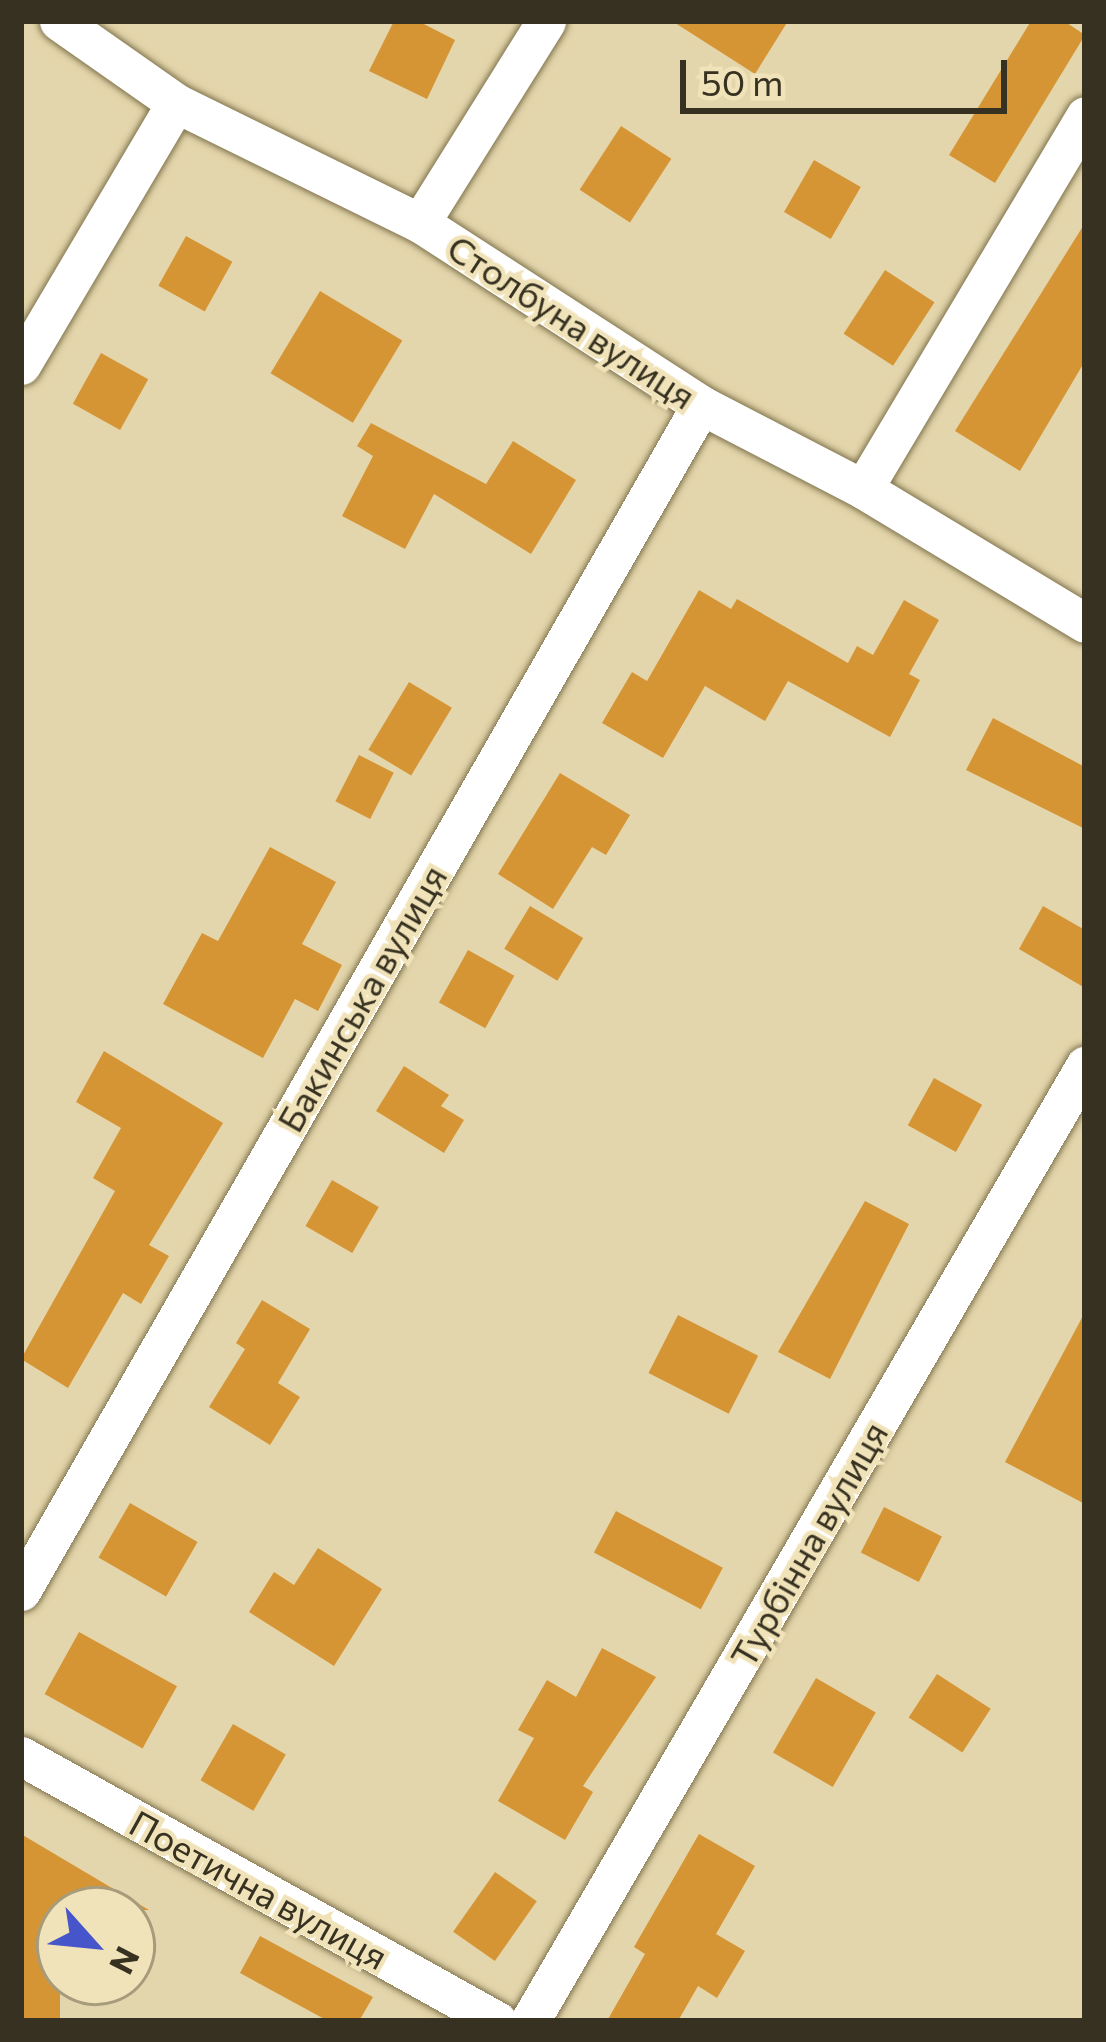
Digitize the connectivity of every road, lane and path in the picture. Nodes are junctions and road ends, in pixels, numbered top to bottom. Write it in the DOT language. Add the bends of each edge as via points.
graph roads {
  1 [pos="59,21"];
  2 [pos="546,21"];
  3 [pos="176,103"];
  4 [pos="1085,116"];
  5 [pos="420,223"];
  6 [pos="21,365"];
  7 [pos="701,405"];
  8 [pos="863,489"];
  9 [pos="1085,623"];
  10 [pos="1085,1066"];
  11 [pos="21,1591"];
  12 [pos="21,1756"];
  13 [pos="497,2021"];
  14 [pos="530,2021"];
  1 -- 3 [label="street, Столбуна вулиця"];
  2 -- 5 [label="street"];
  3 -- 5 [label="street, Столбуна вулиця"];
  3 -- 6 [label="street"];
  4 -- 8 [label="street"];
  5 -- 7 [label="street, Столбуна вулиця"];
  7 -- 8 [label="street, Столбуна вулиця"];
  7 -- 11 [label="street, Бакинська вулиця"];
  8 -- 9 [label="street, Столбуна вулиця"];
  10 -- 14 [label="street, Турбінна вулиця"];
  12 -- 13 [label="street, Поетична вулиця"];
}
